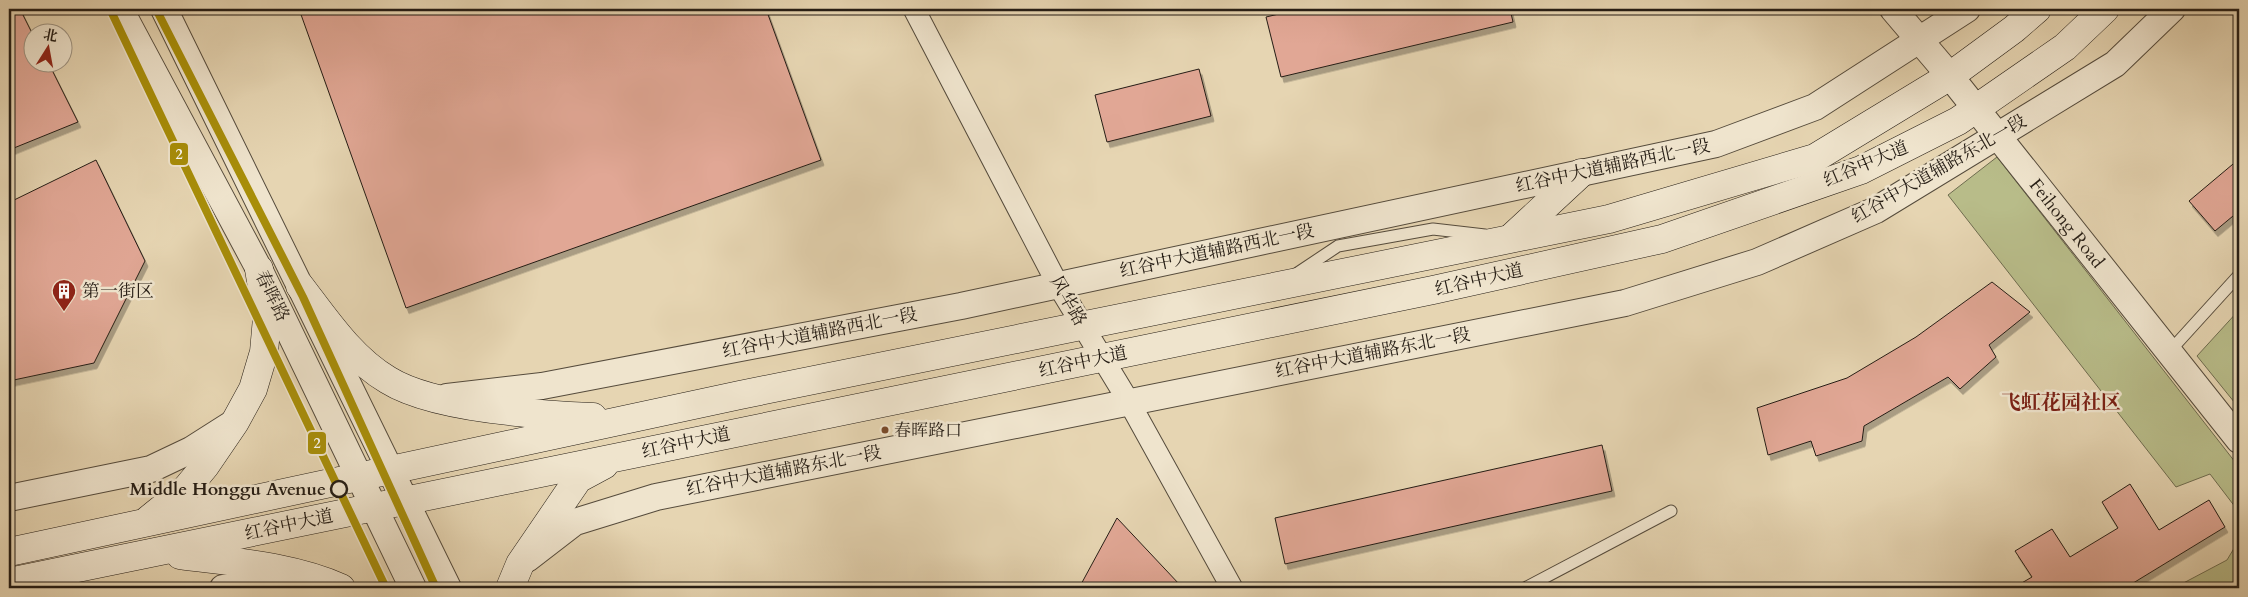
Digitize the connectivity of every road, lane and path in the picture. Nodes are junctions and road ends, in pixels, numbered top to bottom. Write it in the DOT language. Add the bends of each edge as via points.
graph roads {
  1 [pos="120,9"];
  2 [pos="164,9"];
  3 [pos="914,9"];
  4 [pos="1892,9"];
  5 [pos="1968,9"];
  6 [pos="2037,9"];
  7 [pos="2105,9"];
  8 [pos="2172,9"];
  9 [pos="1920,39"];
  10 [pos="1950,76"];
  11 [pos="1976,109"];
  12 [pos="1998,136"];
  13 [pos="1581,173"];
  14 [pos="1511,238"];
  15 [pos="259,268"];
  16 [pos="2239,275"];
  17 [pos="1058,285"];
  18 [pos="300,286"];
  19 [pos="1082,326"];
  20 [pos="2169,352"];
  21 [pos="1102,358"];
  22 [pos="434,399"];
  23 [pos="1129,402"];
  24 [pos="632,418"];
  25 [pos="235,422"];
  26 [pos="2239,440"];
  27 [pos="618,458"];
  28 [pos="390,470"];
  29 [pos="360,477"];
  30 [pos="9,498"];
  31 [pos="406,501"];
  32 [pos="374,507"];
  33 [pos="1672,511"];
  34 [pos="144,523"];
  35 [pos="9,552"];
  36 [pos="159,552"];
  37 [pos="515,576"];
  38 [pos="9,582"];
  39 [pos="333,585"];
  40 [pos="223,588"];
  41 [pos="414,588"];
  42 [pos="448,588"];
  43 [pos="1232,588"];
  44 [pos="1525,588"];
  1 -- 15 [label="street, 春晖路"];
  2 -- 18 [label="street, 春晖路"];
  3 -- 17 [label="street, 风华路"];
  4 -- 9 [label="street, Feihong Road"];
  5 -- 9 [label="street, 红谷中大道辅路西北一段"];
  6 -- 10 [label="main road, 红谷中大道"];
  7 -- 11 [label="main road, 红谷中大道" via="2065,47"];
  8 -- 12 [label="street, 红谷中大道辅路东北一段" via="2115,64"];
  9 -- 10 [label="street, Feihong Road"];
  9 -- 13 [label="street, 红谷中大道辅路西北一段" via="1815,108 1716,144"];
  10 -- 11 [label="street, Feihong Road"];
  10 -- 14 [label="main road, 红谷中大道" via="1815,158 1609,219"];
  11 -- 12 [label="street, Feihong Road"];
  11 -- 21 [label="main road, 红谷中大道" via="1861,170 1662,238 1432,290"];
  12 -- 20 [label="street, Feihong Road"];
  12 -- 23 [label="street, 红谷中大道辅路东北一段" via="1876,210 1757,262 1625,303"];
  13 -- 14 [label="main road"];
  13 -- 17 [label="street, 红谷中大道辅路西北一段"];
  14 -- 19 [label="main road, 红谷中大道"];
  15 -- 25 [label="main road" via="267,318 264,352 253,389"];
  15 -- 29 [label="street, 春晖路"];
  16 -- 20 [label="lane"];
  17 -- 19 [label="street, 风华路"];
  17 -- 22 [label="street, 红谷中大道辅路西北一段" via="542,386"];
  18 -- 22 [label="main road" via="350,350 389,381"];
  18 -- 28 [label="street, 春晖路"];
  19 -- 21 [label="street, 风华路"];
  19 -- 24 [label="main road, 红谷中大道"];
  20 -- 26 [label="street, Feihong Road"];
  21 -- 23 [label="street, 风华路"];
  21 -- 27 [label="main road, 红谷中大道"];
  22 -- 24 [label="main road" via="511,410"];
  23 -- 37 [label="street, 红谷中大道辅路东北一段" via="656,497 576,522"];
  23 -- 43 [label="street, 风华路"];
  24 -- 28 [label="main road, 红谷中大道"];
  25 -- 30 [label="street" via="191,450 151,469"];
  25 -- 34 [label="main road" via="186,489"];
  27 -- 31 [label="main road, 红谷中大道"];
  27 -- 37 [label="main road" via="578,479"];
  28 -- 29 [label="main road, 红谷中大道"];
  28 -- 31 [label="street, 春晖路"];
  29 -- 32 [label="street, 春晖路"];
  29 -- 34 [label="main road, 红谷中大道"];
  31 -- 32 [label="main road, 红谷中大道"];
  31 -- 42 [label="street, 春晖路"];
  32 -- 36 [label="main road, 红谷中大道"];
  32 -- 41 [label="street, 春晖路"];
  33 -- 44 [label="lane"];
  34 -- 35 [label="main road, 红谷中大道"];
  36 -- 38 [label="main road, 红谷中大道"];
  36 -- 39 [label="main road" via="251,564"];
  39 -- 40 [label="street"];
}
